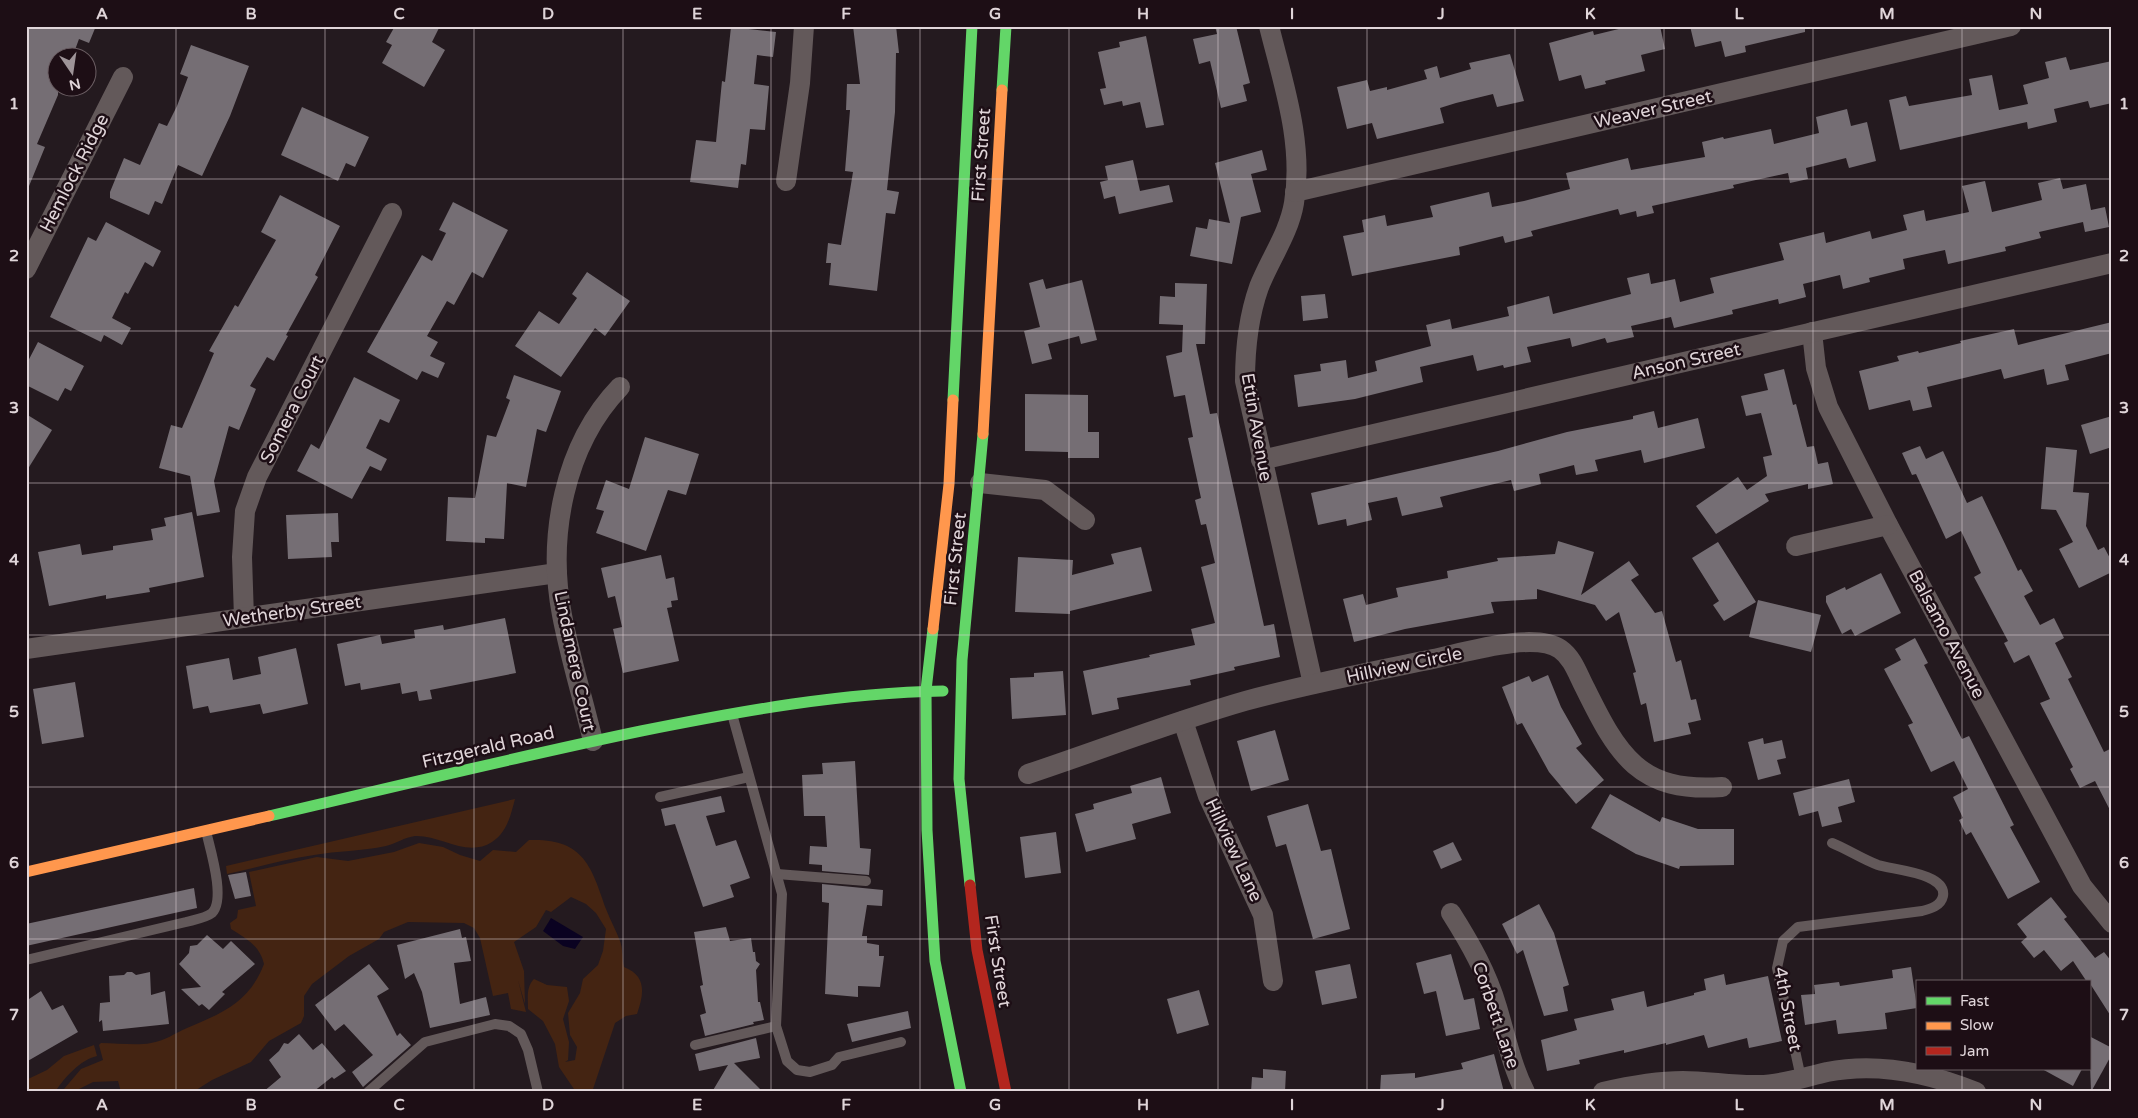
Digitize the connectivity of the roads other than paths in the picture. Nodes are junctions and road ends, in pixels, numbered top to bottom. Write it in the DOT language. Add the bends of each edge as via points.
graph roads {
  1 [pos="804,26"];
  2 [pos="972,26"];
  3 [pos="1006,26"];
  4 [pos="1270,26"];
  5 [pos="2011,26"];
  6 [pos="123,77"];
  7 [pos="786,180"];
  8 [pos="1295,192"];
  9 [pos="392,213"];
  10 [pos="2112,263"];
  11 [pos="26,269"];
  12 [pos="1812,332"];
  13 [pos="620,387"];
  14 [pos="1261,460"];
  15 [pos="980,483"];
  16 [pos="1085,520"];
  17 [pos="1888,525"];
  18 [pos="1796,546"];
  19 [pos="557,573"];
  20 [pos="244,618"];
  21 [pos="26,649"];
  22 [pos="1313,684"];
  23 [pos="926,690"];
  24 [pos="962,691"];
  25 [pos="731,713"];
  26 [pos="1183,721"];
  27 [pos="593,741"];
  28 [pos="1028,774"];
  29 [pos="749,777"];
  30 [pos="1722,787"];
  31 [pos="660,797"];
  32 [pos="206,830"];
  33 [pos="1832,843"];
  34 [pos="26,872"];
  35 [pos="777,874"];
  36 [pos="866,881"];
  37 [pos="1451,913"];
  38 [pos="2112,923"];
  39 [pos="26,960"];
  40 [pos="1273,981"];
  41 [pos="776,1026"];
  42 [pos="901,1042"];
  43 [pos="695,1046"];
  44 [pos="1794,1084"];
  45 [pos="368,1092"];
  46 [pos="538,1092"];
  47 [pos="961,1092"];
  48 [pos="1006,1092"];
  49 [pos="1525,1092"];
  50 [pos="1603,1092"];
  51 [pos="1976,1092"];
  1 -- 7 [label="street" via="800,83"];
  2 -- 23 [label="main road, First Street" via="950,484"];
  3 -- 15 [label="main road, First Street"];
  4 -- 8 [label="street, Ettin Avenue" via="1293,127 1297,160"];
  5 -- 8 [label="street, Weaver Street"];
  6 -- 11 [label="street, Hemlock Ridge"];
  8 -- 14 [label="street, Ettin Avenue" via="1282,240 1249,319 1245,350 1245,381"];
  9 -- 20 [label="street, Somera Court" via="257,477 245,511 242,557"];
  10 -- 12 [label="street, Anson Street"];
  12 -- 14 [label="street, Anson Street"];
  12 -- 17 [label="street, Balsamo Avenue" via="1816,368 1828,407"];
  13 -- 19 [label="street, Lindamere Court" via="602,409 570,472 559,519"];
  14 -- 22 [label="street, Ettin Avenue"];
  15 -- 16 [label="street" via="1045,490"];
  15 -- 24 [label="main road, First Street" via="962,660"];
  17 -- 18 [label="street"];
  17 -- 38 [label="street, Balsamo Avenue" via="2082,886"];
  19 -- 20 [label="street, Wetherby Street"];
  19 -- 27 [label="street, Lindamere Court" via="562,614"];
  20 -- 21 [label="street, Wetherby Street"];
  22 -- 26 [label="street, Hillview Circle"];
  22 -- 30 [label="street, Hillview Circle" via="1490,647 1547,643 1570,659 1607,734 1633,764 1673,785 1698,789"];
  23 -- 24 [label="main road, Fitzgerald Road"];
  23 -- 25 [label="main road, Fitzgerald Road" via="810,700"];
  23 -- 47 [label="main road, First Street" via="927,830 935,961"];
  24 -- 48 [label="main road, First Street" via="959,779 977,950"];
  25 -- 27 [label="main road, Fitzgerald Road"];
  25 -- 29 [label="lane"];
  26 -- 28 [label="street, Hillview Circle"];
  26 -- 40 [label="street, Hillview Lane" via="1208,796 1263,915"];
  27 -- 32 [label="main road, Fitzgerald Road"];
  29 -- 31 [label="lane"];
  29 -- 35 [label="lane"];
  32 -- 34 [label="main road, Fitzgerald Road"];
  32 -- 39 [label="lane" via="217,881 216,905 211,914"];
  33 -- 44 [label="lane, 4th Street" via="1877,864 1938,882 1943,898 1936,907 1922,912 1798,928 1783,941 1777,968"];
  35 -- 36 [label="lane"];
  35 -- 41 [label="lane" via="782,894"];
  37 -- 49 [label="street, Corbett Lane" via="1486,975 1513,1069"];
  41 -- 42 [label="lane" via="787,1061 797,1070 810,1072 832,1065 839,1057"];
  41 -- 43 [label="lane"];
  44 -- 50 [label="street" via="1760,1086 1681,1081"];
  44 -- 51 [label="street" via="1829,1072 1869,1069 1947,1080"];
  45 -- 46 [label="lane" via="425,1042 495,1024 509,1026 521,1034"];
}
